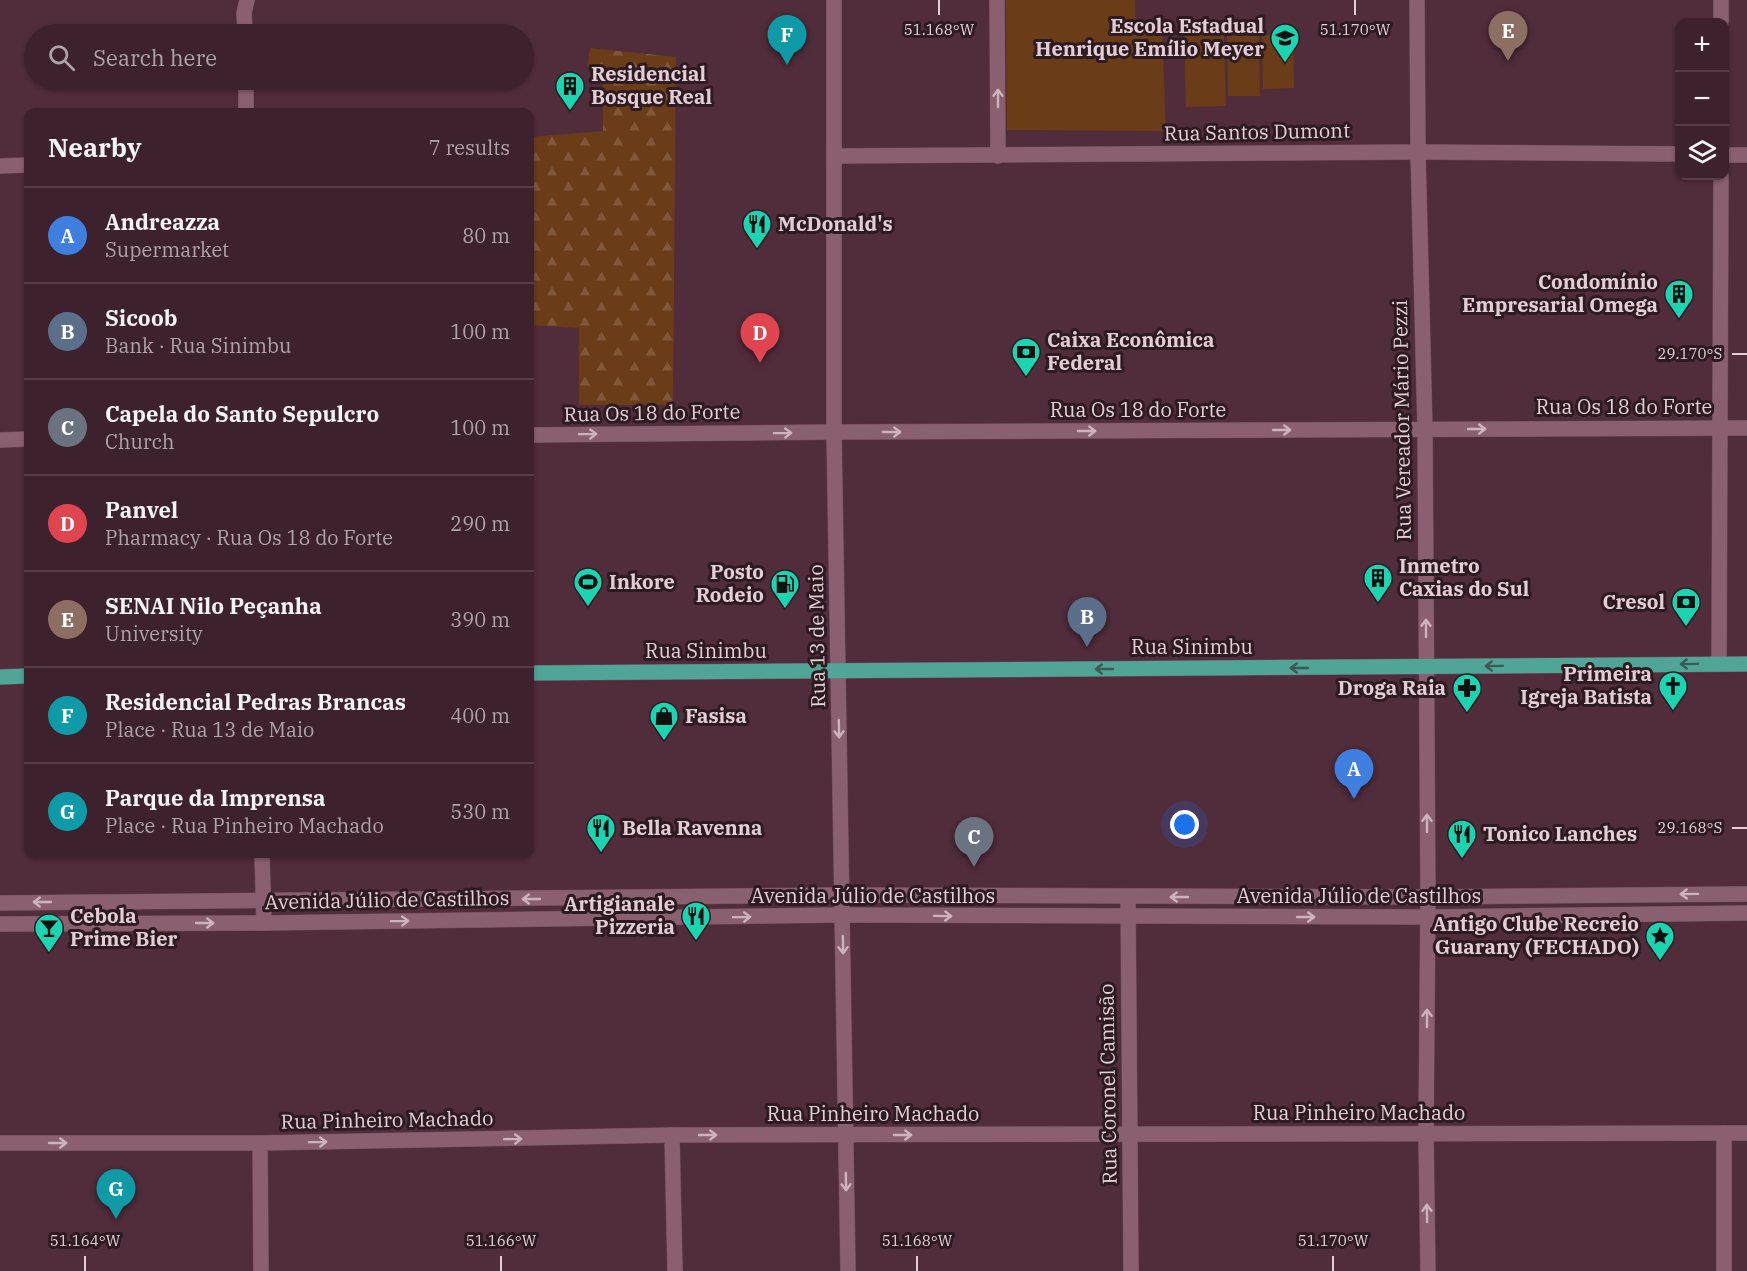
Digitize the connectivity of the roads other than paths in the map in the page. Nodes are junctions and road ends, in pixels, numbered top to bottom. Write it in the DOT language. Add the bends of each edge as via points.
graph roads {
  1 [pos="834,0"];
  2 [pos="997,0"];
  3 [pos="1417,0"];
  4 [pos="1721,0"];
  5 [pos="244,4"];
  6 [pos="1721,18"];
  7 [pos="245,24"];
  8 [pos="246,90"];
  9 [pos="246,108"];
  10 [pos="1418,152"];
  11 [pos="1675,154"];
  12 [pos="1729,155"];
  13 [pos="1747,155"];
  14 [pos="835,156"];
  15 [pos="998,156"];
  16 [pos="24,165"];
  17 [pos="0,166"];
  18 [pos="1721,180"];
  19 [pos="1720,428"];
  20 [pos="1747,428"];
  21 [pos="1425,429"];
  22 [pos="834,432"];
  23 [pos="534,435"];
  24 [pos="0,440"];
  25 [pos="24,440"];
  26 [pos="1719,664"];
  27 [pos="1747,664"];
  28 [pos="1426,667"];
  29 [pos="838,671"];
  30 [pos="534,673"];
  31 [pos="24,676"];
  32 [pos="0,677"];
  33 [pos="262,858"];
  34 [pos="1651,894"];
  35 [pos="1721,894"];
  36 [pos="1747,894"];
  37 [pos="842,895"];
  38 [pos="919,895"];
  39 [pos="1583,895"];
  40 [pos="988,896"];
  41 [pos="1048,896"];
  42 [pos="1513,896"];
  43 [pos="1128,897"];
  44 [pos="1210,897"];
  45 [pos="1275,897"];
  46 [pos="1342,897"];
  47 [pos="1428,897"];
  48 [pos="264,901"];
  49 [pos="0,903"];
  50 [pos="1721,913"];
  51 [pos="1747,913"];
  52 [pos="1652,914"];
  53 [pos="842,915"];
  54 [pos="1584,915"];
  55 [pos="920,916"];
  56 [pos="988,916"];
  57 [pos="1513,916"];
  58 [pos="1048,917"];
  59 [pos="1128,917"];
  60 [pos="1211,917"];
  61 [pos="1274,917"];
  62 [pos="1342,917"];
  63 [pos="1427,917"];
  64 [pos="264,923"];
  65 [pos="0,924"];
  66 [pos="1724,1133"];
  67 [pos="1747,1133"];
  68 [pos="1130,1134"];
  69 [pos="1426,1134"];
  70 [pos="846,1135"];
  71 [pos="672,1136"];
  72 [pos="0,1143"];
  73 [pos="260,1143"];
  74 [pos="261,1271"];
  75 [pos="675,1271"];
  76 [pos="848,1271"];
  77 [pos="1131,1271"];
  78 [pos="1428,1271"];
  79 [pos="1724,1271"];
  1 -- 14 [label="street, Rua 13 de Maio"];
  15 -- 2 [label="street, one-way"];
  3 -- 10 [label="street, Rua Vereador Mário Pezzi"];
  4 -- 6 [label="street"];
  5 -- 7 [label="street"];
  8 -- 9 [label="street"];
  10 -- 11 [label="street, Rua Santos Dumont"];
  10 -- 15 [label="street, Rua Santos Dumont"];
  10 -- 21 [label="street, Rua Vereador Mário Pezzi"];
  12 -- 13 [label="street"];
  14 -- 15 [label="street, Rua Santos Dumont"];
  14 -- 22 [label="street, Rua 13 de Maio"];
  16 -- 17 [label="street"];
  18 -- 19 [label="street"];
  19 -- 20 [label="street, Rua Os 18 do Forte"];
  21 -- 19 [label="street, Rua Os 18 do Forte, one-way"];
  19 -- 26 [label="street"];
  22 -- 21 [label="street, Rua Os 18 do Forte, one-way"];
  28 -- 21 [label="street, Rua Vereador Mário Pezzi, one-way"];
  23 -- 22 [label="street, Rua Os 18 do Forte, one-way"];
  22 -- 29 [label="street, Rua 13 de Maio"];
  24 -- 25 [label="street"];
  26 -- 27 [label="main road, Rua Sinimbu"];
  26 -- 28 [label="main road, Rua Sinimbu, one-way"];
  28 -- 29 [label="main road, Rua Sinimbu, one-way"];
  47 -- 28 [label="street, Rua Vereador Mário Pezzi, one-way"];
  29 -- 30 [label="main road, Rua Sinimbu"];
  29 -- 37 [label="street, Rua 13 de Maio, one-way"];
  31 -- 32 [label="main road"];
  33 -- 48 [label="street"];
  35 -- 34 [label="street, Avenida Júlio de Castilhos, one-way"];
  34 -- 39 [label="street, Avenida Júlio de Castilhos"];
  34 -- 52 [label="street"];
  35 -- 36 [label="street, Avenida Júlio de Castilhos"];
  35 -- 50 [label="street"];
  37 -- 38 [label="street, Avenida Júlio de Castilhos"];
  37 -- 48 [label="street, Avenida Júlio de Castilhos, one-way"];
  37 -- 53 [label="street, Rua 13 de Maio"];
  38 -- 40 [label="street, Avenida Júlio de Castilhos"];
  38 -- 55 [label="street"];
  39 -- 42 [label="street, Avenida Júlio de Castilhos"];
  39 -- 54 [label="street"];
  40 -- 41 [label="street, Avenida Júlio de Castilhos"];
  40 -- 56 [label="street"];
  41 -- 43 [label="street, Avenida Júlio de Castilhos"];
  41 -- 58 [label="street"];
  42 -- 47 [label="street, Avenida Júlio de Castilhos"];
  42 -- 57 [label="street"];
  44 -- 43 [label="street, Avenida Júlio de Castilhos, one-way"];
  43 -- 59 [label="street, Rua Coronel Camisão"];
  44 -- 45 [label="street, Avenida Júlio de Castilhos"];
  44 -- 60 [label="street"];
  45 -- 46 [label="street, Avenida Júlio de Castilhos"];
  45 -- 61 [label="street"];
  46 -- 47 [label="street, Avenida Júlio de Castilhos"];
  46 -- 62 [label="street"];
  47 -- 63 [label="street, Rua Vereador Mário Pezzi"];
  48 -- 49 [label="street, Avenida Júlio de Castilhos, one-way"];
  48 -- 64 [label="street"];
  50 -- 51 [label="street, Avenida Júlio de Castilhos"];
  50 -- 52 [label="street, Avenida Júlio de Castilhos"];
  52 -- 54 [label="street, Avenida Júlio de Castilhos"];
  53 -- 55 [label="street, Avenida Júlio de Castilhos"];
  64 -- 53 [label="street, Avenida Júlio de Castilhos, one-way"];
  53 -- 70 [label="street, Rua 13 de Maio, one-way"];
  54 -- 57 [label="street, Avenida Júlio de Castilhos"];
  55 -- 56 [label="street, Avenida Júlio de Castilhos, one-way"];
  56 -- 58 [label="street, Avenida Júlio de Castilhos"];
  57 -- 63 [label="street, Avenida Júlio de Castilhos"];
  58 -- 59 [label="street, Avenida Júlio de Castilhos"];
  59 -- 60 [label="street, Avenida Júlio de Castilhos"];
  59 -- 68 [label="street, Rua Coronel Camisão"];
  60 -- 61 [label="street, Avenida Júlio de Castilhos"];
  61 -- 62 [label="street, Avenida Júlio de Castilhos, one-way"];
  62 -- 63 [label="street, Avenida Júlio de Castilhos"];
  69 -- 63 [label="street, Rua Vereador Mário Pezzi, one-way"];
  65 -- 64 [label="street, Avenida Júlio de Castilhos, one-way"];
  66 -- 67 [label="street, Rua Pinheiro Machado"];
  66 -- 69 [label="street, Rua Pinheiro Machado"];
  66 -- 79 [label="street"];
  68 -- 69 [label="street, Rua Pinheiro Machado"];
  70 -- 68 [label="street, Rua Pinheiro Machado, one-way"];
  68 -- 77 [label="street, Rua Coronel Camisão"];
  78 -- 69 [label="street, Rua Vereador Mário Pezzi, one-way"];
  71 -- 70 [label="street, Rua Pinheiro Machado, one-way"];
  70 -- 76 [label="street, Rua 13 de Maio, one-way"];
  73 -- 71 [label="street, Rua Pinheiro Machado, one-way"];
  71 -- 75 [label="street"];
  72 -- 73 [label="street, Rua Pinheiro Machado, one-way"];
  73 -- 74 [label="street"];
}
